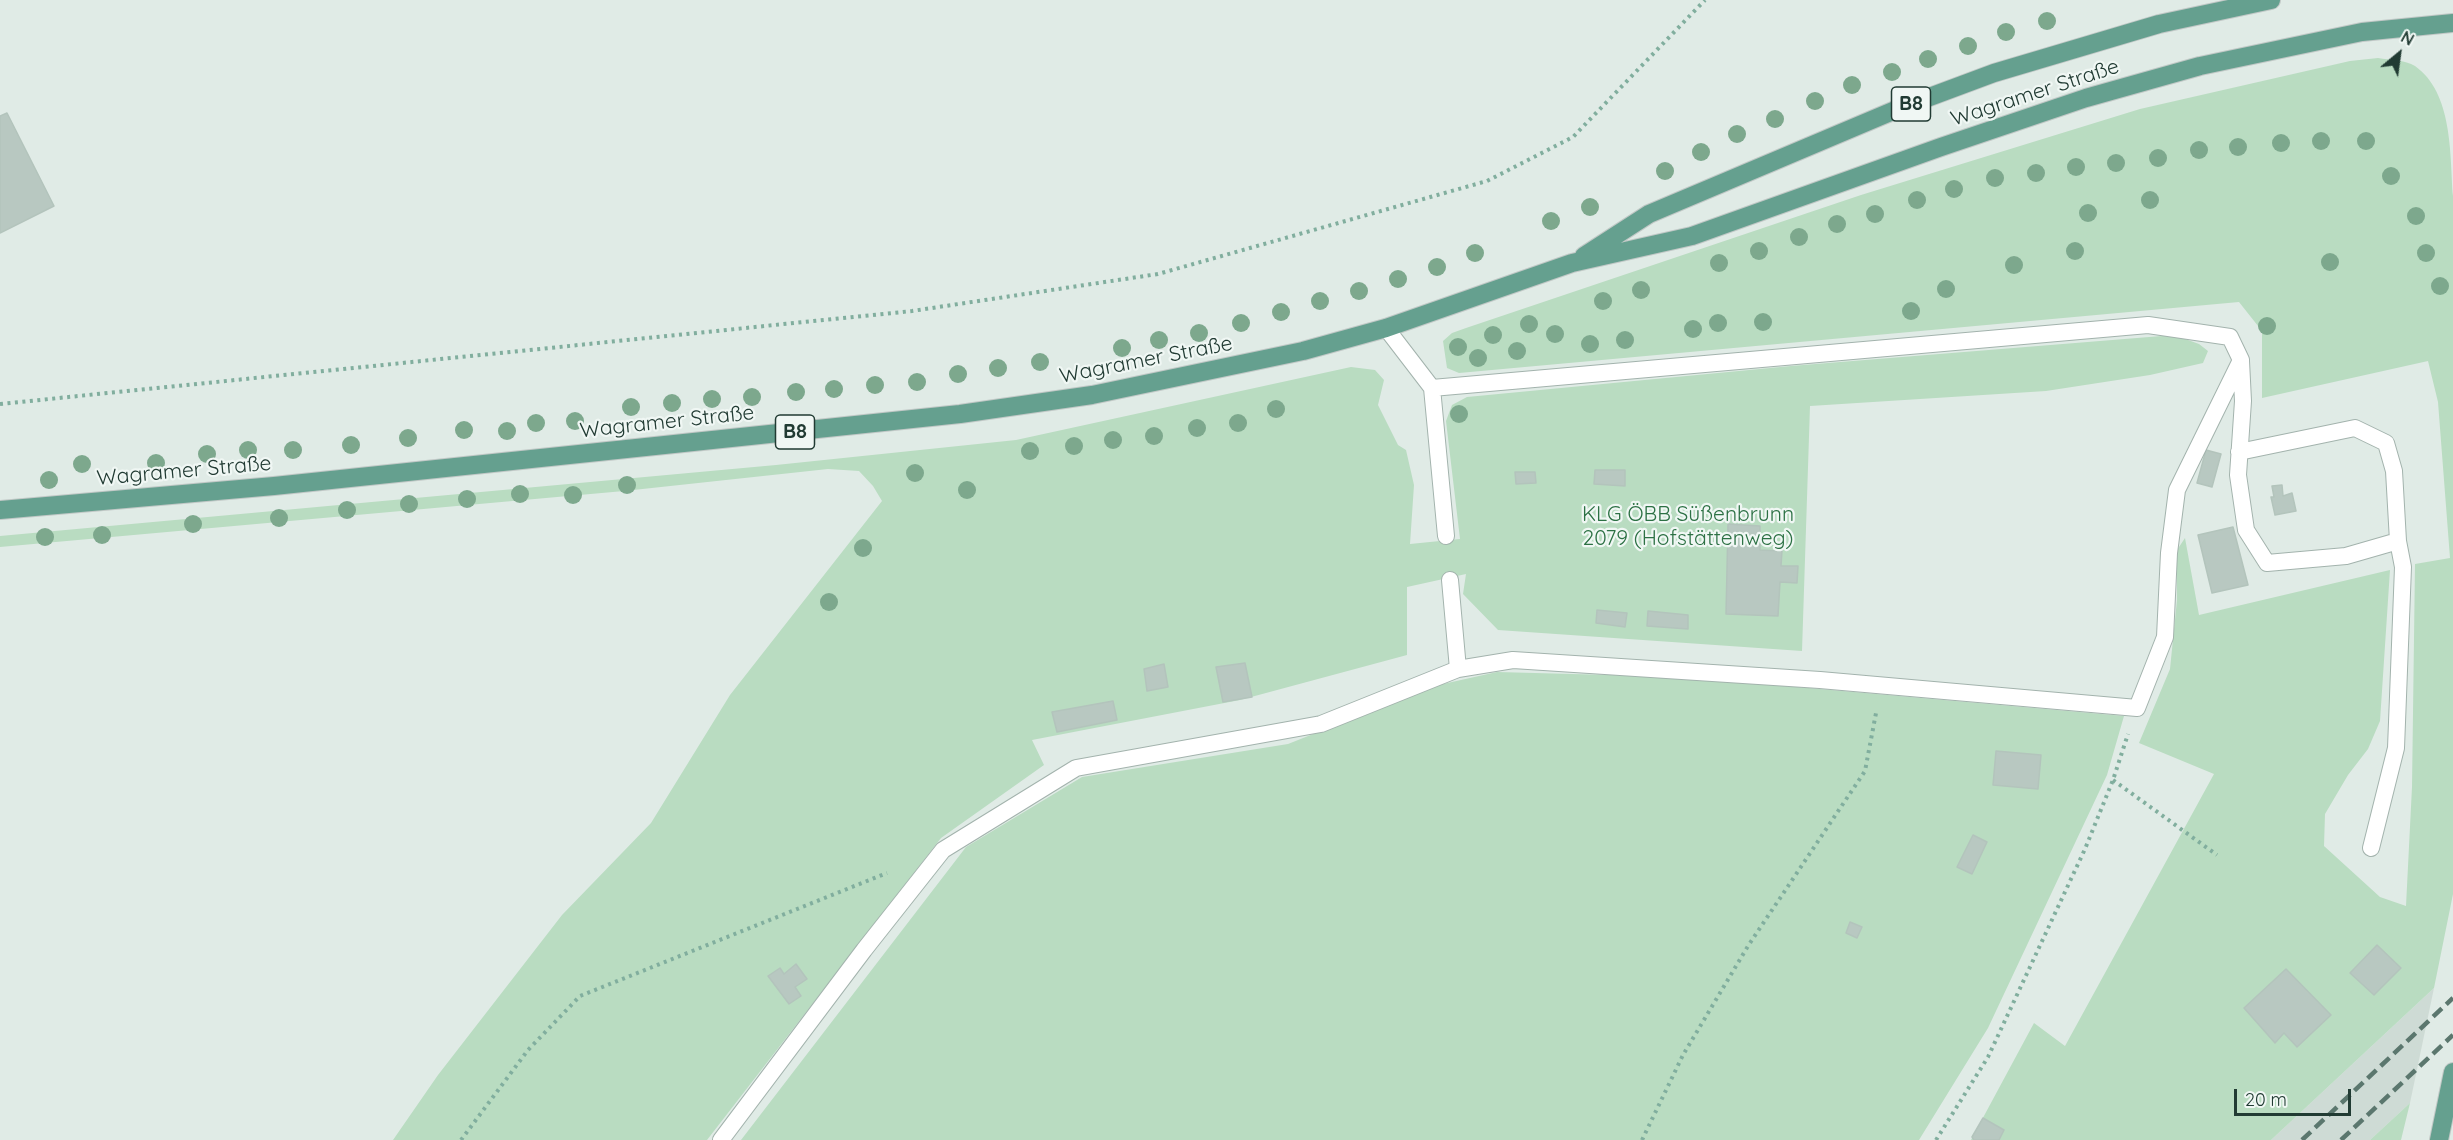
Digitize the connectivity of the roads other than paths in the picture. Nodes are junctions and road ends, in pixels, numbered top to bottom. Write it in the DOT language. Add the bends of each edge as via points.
graph roads {
  1 [pos="2271,0"];
  2 [pos="2453,23"];
  3 [pos="1572,263"];
  4 [pos="1386,328"];
  5 [pos="2241,360"];
  6 [pos="1432,388"];
  7 [pos="2239,452"];
  8 [pos="0,510"];
  9 [pos="1446,536"];
  10 [pos="2398,541"];
  11 [pos="1450,580"];
  12 [pos="1458,669"];
  13 [pos="2371,848"];
  14 [pos="2453,1072"];
  15 [pos="721,1140"];
  16 [pos="2439,1140"];
  1 -- 3 [label="main road, Wagramer Straße / B8" via="2159,24 1994,74 1900,108 1649,214"];
  2 -- 3 [label="main road, Wagramer Straße / B8" via="2362,32 2200,66 2086,98 1692,236"];
  3 -- 4 [label="main road, Wagramer Straße / B8"];
  4 -- 6 [label="lane"];
  4 -- 8 [label="main road, Wagramer Straße / B8" via="1303,351 1092,395 960,414 274,486"];
  5 -- 6 [label="lane" via="2230,337 2148,325"];
  5 -- 7 [label="lane"];
  5 -- 12 [label="lane" via="2177,490 2165,637 2137,708 1513,660"];
  6 -- 9 [label="lane"];
  7 -- 10 [label="lane" via="2238,475 2246,530 2267,563 2346,556"];
  7 -- 10 [label="lane" via="2355,428 2386,443 2394,471"];
  10 -- 13 [label="lane" via="2403,567 2396,748"];
  11 -- 12 [label="lane"];
  12 -- 15 [label="lane" via="1321,724 1076,768 944,850"];
  14 -- 16 [label="main road"];
}
